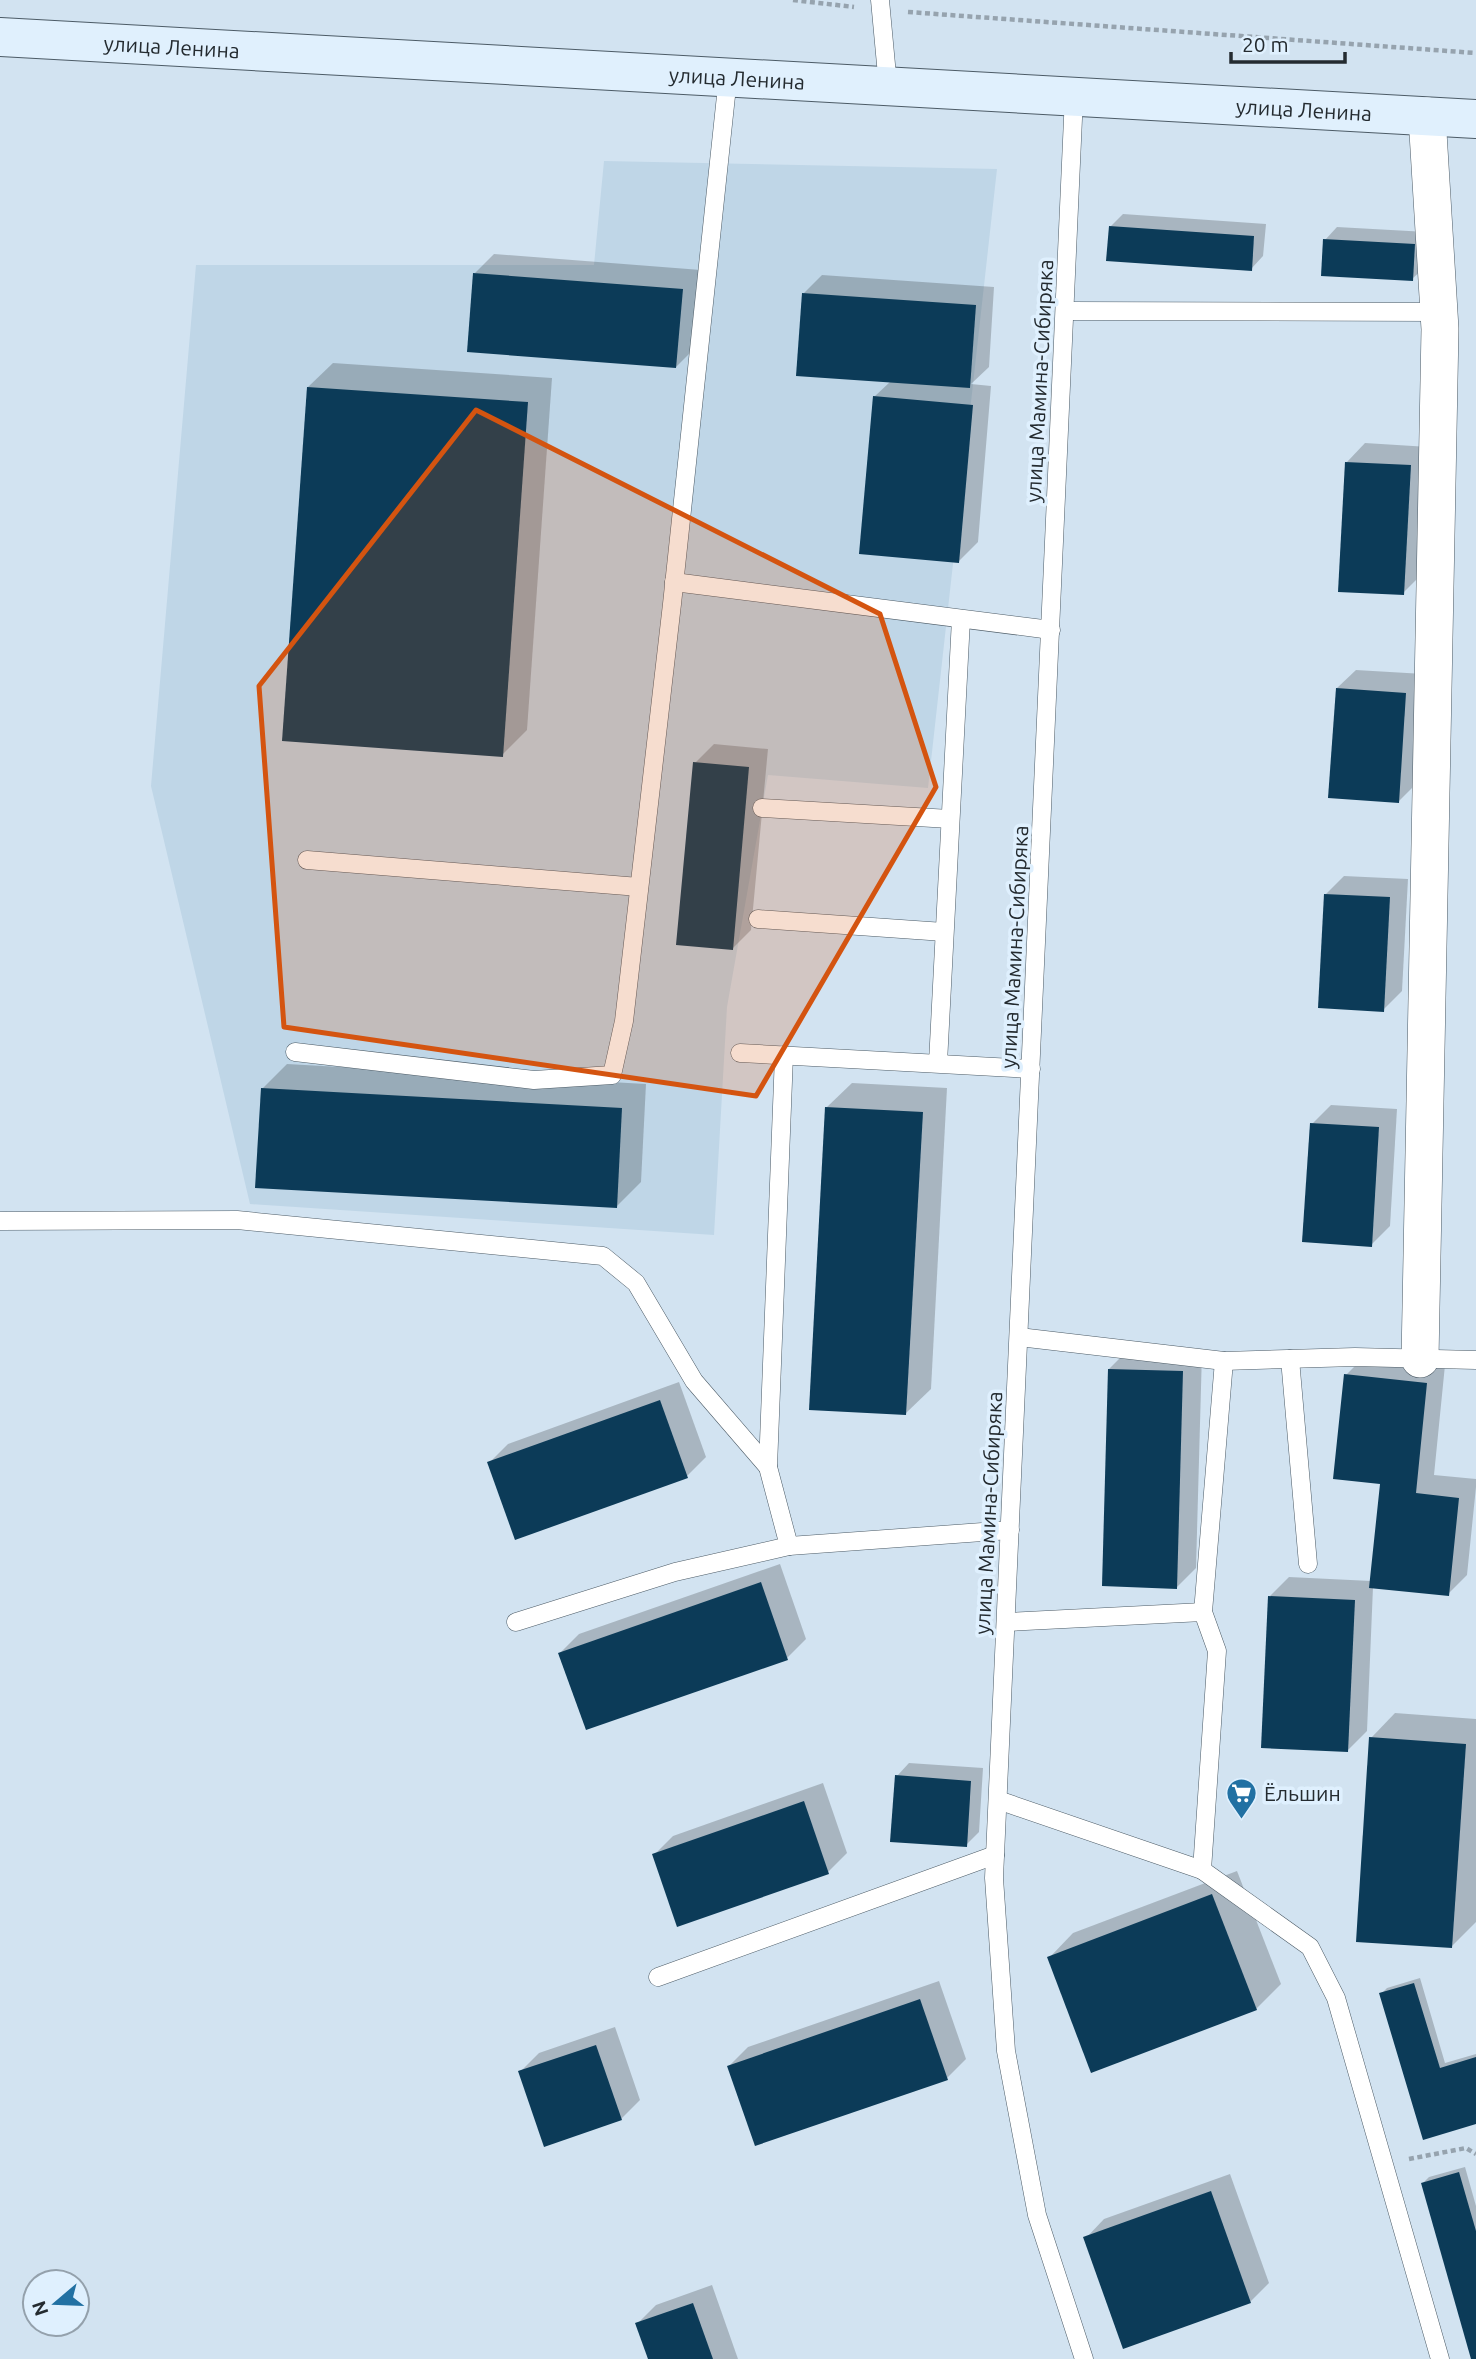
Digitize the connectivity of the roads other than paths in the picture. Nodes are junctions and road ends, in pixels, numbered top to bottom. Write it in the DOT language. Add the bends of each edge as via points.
graph roads {
  1 [pos="880,5"];
  2 [pos="0,37"];
  3 [pos="728,77"];
  4 [pos="888,86"];
  5 [pos="1074,96"];
  6 [pos="1427,116"];
  7 [pos="1476,119"];
  8 [pos="1065,311"];
  9 [pos="1439,312"];
  10 [pos="674,582"];
  11 [pos="961,619"];
  12 [pos="1051,630"];
  13 [pos="762,808"];
  14 [pos="950,819"];
  15 [pos="307,860"];
  16 [pos="639,887"];
  17 [pos="758,919"];
  18 [pos="944,932"];
  19 [pos="295,1052"];
  20 [pos="740,1053"];
  21 [pos="784,1055"];
  22 [pos="938,1063"];
  23 [pos="1031,1069"];
  24 [pos="0,1221"];
  25 [pos="1019,1337"];
  26 [pos="1290,1359"];
  27 [pos="1420,1359"];
  28 [pos="1476,1360"];
  29 [pos="1224,1361"];
  30 [pos="768,1467"];
  31 [pos="1010,1530"];
  32 [pos="789,1546"];
  33 [pos="1308,1564"];
  34 [pos="1203,1612"];
  35 [pos="516,1622"];
  36 [pos="1006,1622"];
  37 [pos="998,1800"];
  38 [pos="995,1855"];
  39 [pos="1202,1870"];
  40 [pos="658,1977"];
  41 [pos="1084,2359"];
  42 [pos="1440,2359"];
  1 -- 4 [label="lane"];
  2 -- 3 [label="main road, улица Ленина"];
  3 -- 4 [label="main road, улица Ленина"];
  3 -- 10 [label="lane"];
  4 -- 5 [label="main road, улица Ленина"];
  5 -- 6 [label="main road, улица Ленина"];
  5 -- 8 [label="lane, улица Мамина-Сибиряка"];
  6 -- 7 [label="main road, улица Ленина"];
  6 -- 9 [label="street"];
  8 -- 9 [label="lane"];
  8 -- 12 [label="lane, улица Мамина-Сибиряка"];
  9 -- 27 [label="street"];
  10 -- 11 [label="lane"];
  10 -- 16 [label="lane"];
  11 -- 12 [label="lane"];
  11 -- 14 [label="lane"];
  12 -- 23 [label="lane, улица Мамина-Сибиряка"];
  13 -- 14 [label="lane"];
  14 -- 18 [label="lane"];
  15 -- 16 [label="lane"];
  16 -- 19 [label="lane" via="624,1021 612,1075 534,1080"];
  17 -- 18 [label="lane"];
  18 -- 22 [label="lane"];
  20 -- 21 [label="lane"];
  21 -- 22 [label="lane"];
  21 -- 30 [label="lane"];
  22 -- 23 [label="lane"];
  23 -- 25 [label="lane, улица Мамина-Сибиряка"];
  24 -- 30 [label="lane" via="237,1220 603,1256 636,1283 694,1381"];
  25 -- 29 [label="lane"];
  25 -- 31 [label="lane, улица Мамина-Сибиряка"];
  26 -- 27 [label="lane"];
  26 -- 29 [label="lane"];
  26 -- 33 [label="lane"];
  27 -- 28 [label="lane"];
  29 -- 34 [label="lane"];
  30 -- 32 [label="lane"];
  31 -- 32 [label="lane"];
  31 -- 36 [label="lane, улица Мамина-Сибиряка"];
  32 -- 35 [label="lane" via="676,1572"];
  34 -- 36 [label="lane"];
  34 -- 39 [label="lane" via="1216,1651"];
  36 -- 37 [label="lane, улица Мамина-Сибиряка"];
  37 -- 38 [label="lane, улица Мамина-Сибиряка"];
  37 -- 39 [label="lane"];
  38 -- 40 [label="lane"];
  38 -- 41 [label="lane, улица Мамина-Сибиряка" via="1006,2052 1037,2215"];
  39 -- 42 [label="lane" via="1310,1947 1336,1998"];
}
